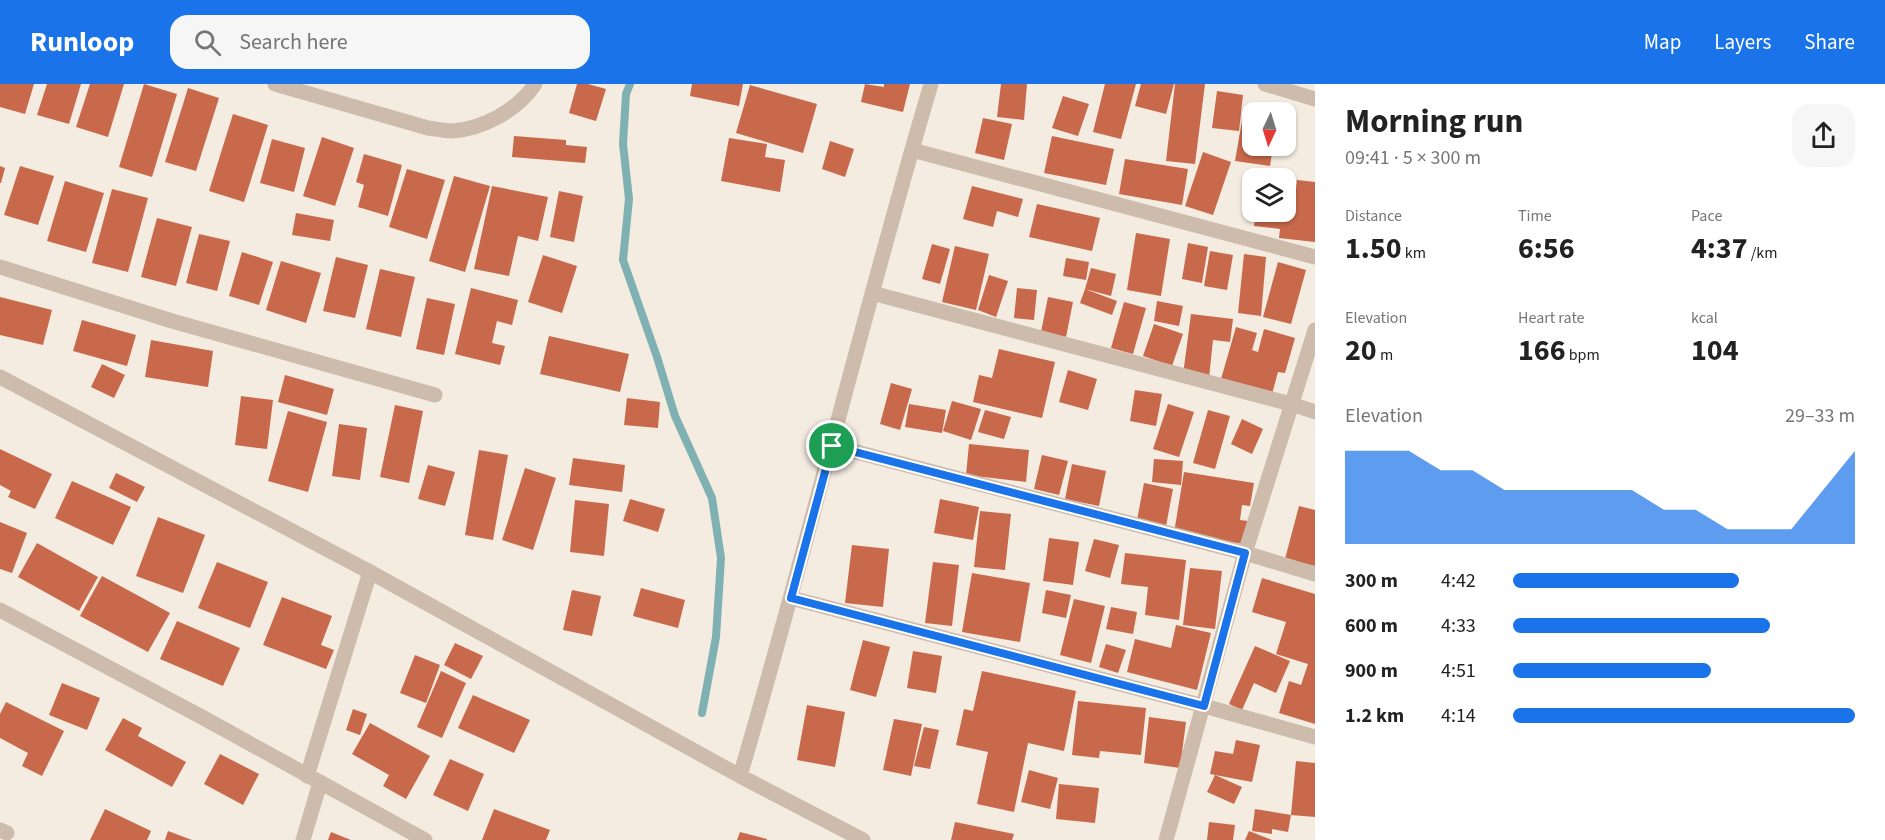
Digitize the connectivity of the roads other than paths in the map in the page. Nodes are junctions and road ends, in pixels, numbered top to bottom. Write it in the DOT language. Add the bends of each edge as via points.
graph roads {
  1 [pos="275,84"];
  2 [pos="535,84"];
  3 [pos="931,84"];
  4 [pos="1265,84"];
  5 [pos="1315,99"];
  6 [pos="912,150"];
  7 [pos="1315,257"];
  8 [pos="0,267"];
  9 [pos="872,293"];
  10 [pos="1315,330"];
  11 [pos="0,377"];
  12 [pos="435,395"];
  13 [pos="1291,404"];
  14 [pos="1315,412"];
  15 [pos="832,446"];
  16 [pos="1245,553"];
  17 [pos="370,572"];
  18 [pos="1315,574"];
  19 [pos="791,598"];
  20 [pos="0,610"];
  21 [pos="1204,706"];
  22 [pos="1315,737"];
  23 [pos="740,776"];
  24 [pos="314,780"];
  25 [pos="303,840"];
  26 [pos="425,840"];
  27 [pos="863,840"];
  28 [pos="1166,840"];
  1 -- 2 [label="street" via="450,131 474,128 492,120 527,96"];
  3 -- 6 [label="street"];
  4 -- 5 [label="street"];
  6 -- 7 [label="street"];
  6 -- 9 [label="street"];
  8 -- 12 [label="street" via="172,321"];
  9 -- 13 [label="street"];
  9 -- 15 [label="street"];
  10 -- 13 [label="street"];
  11 -- 17 [label="street"];
  13 -- 14 [label="street"];
  13 -- 16 [label="street"];
  15 -- 16 [label="street"];
  15 -- 19 [label="street"];
  16 -- 18 [label="street"];
  16 -- 21 [label="street"];
  17 -- 23 [label="street"];
  17 -- 24 [label="street"];
  19 -- 21 [label="street"];
  19 -- 23 [label="street"];
  20 -- 24 [label="street"];
  21 -- 22 [label="street"];
  21 -- 28 [label="street"];
  23 -- 27 [label="street"];
  24 -- 25 [label="street"];
  24 -- 26 [label="street"];
}
